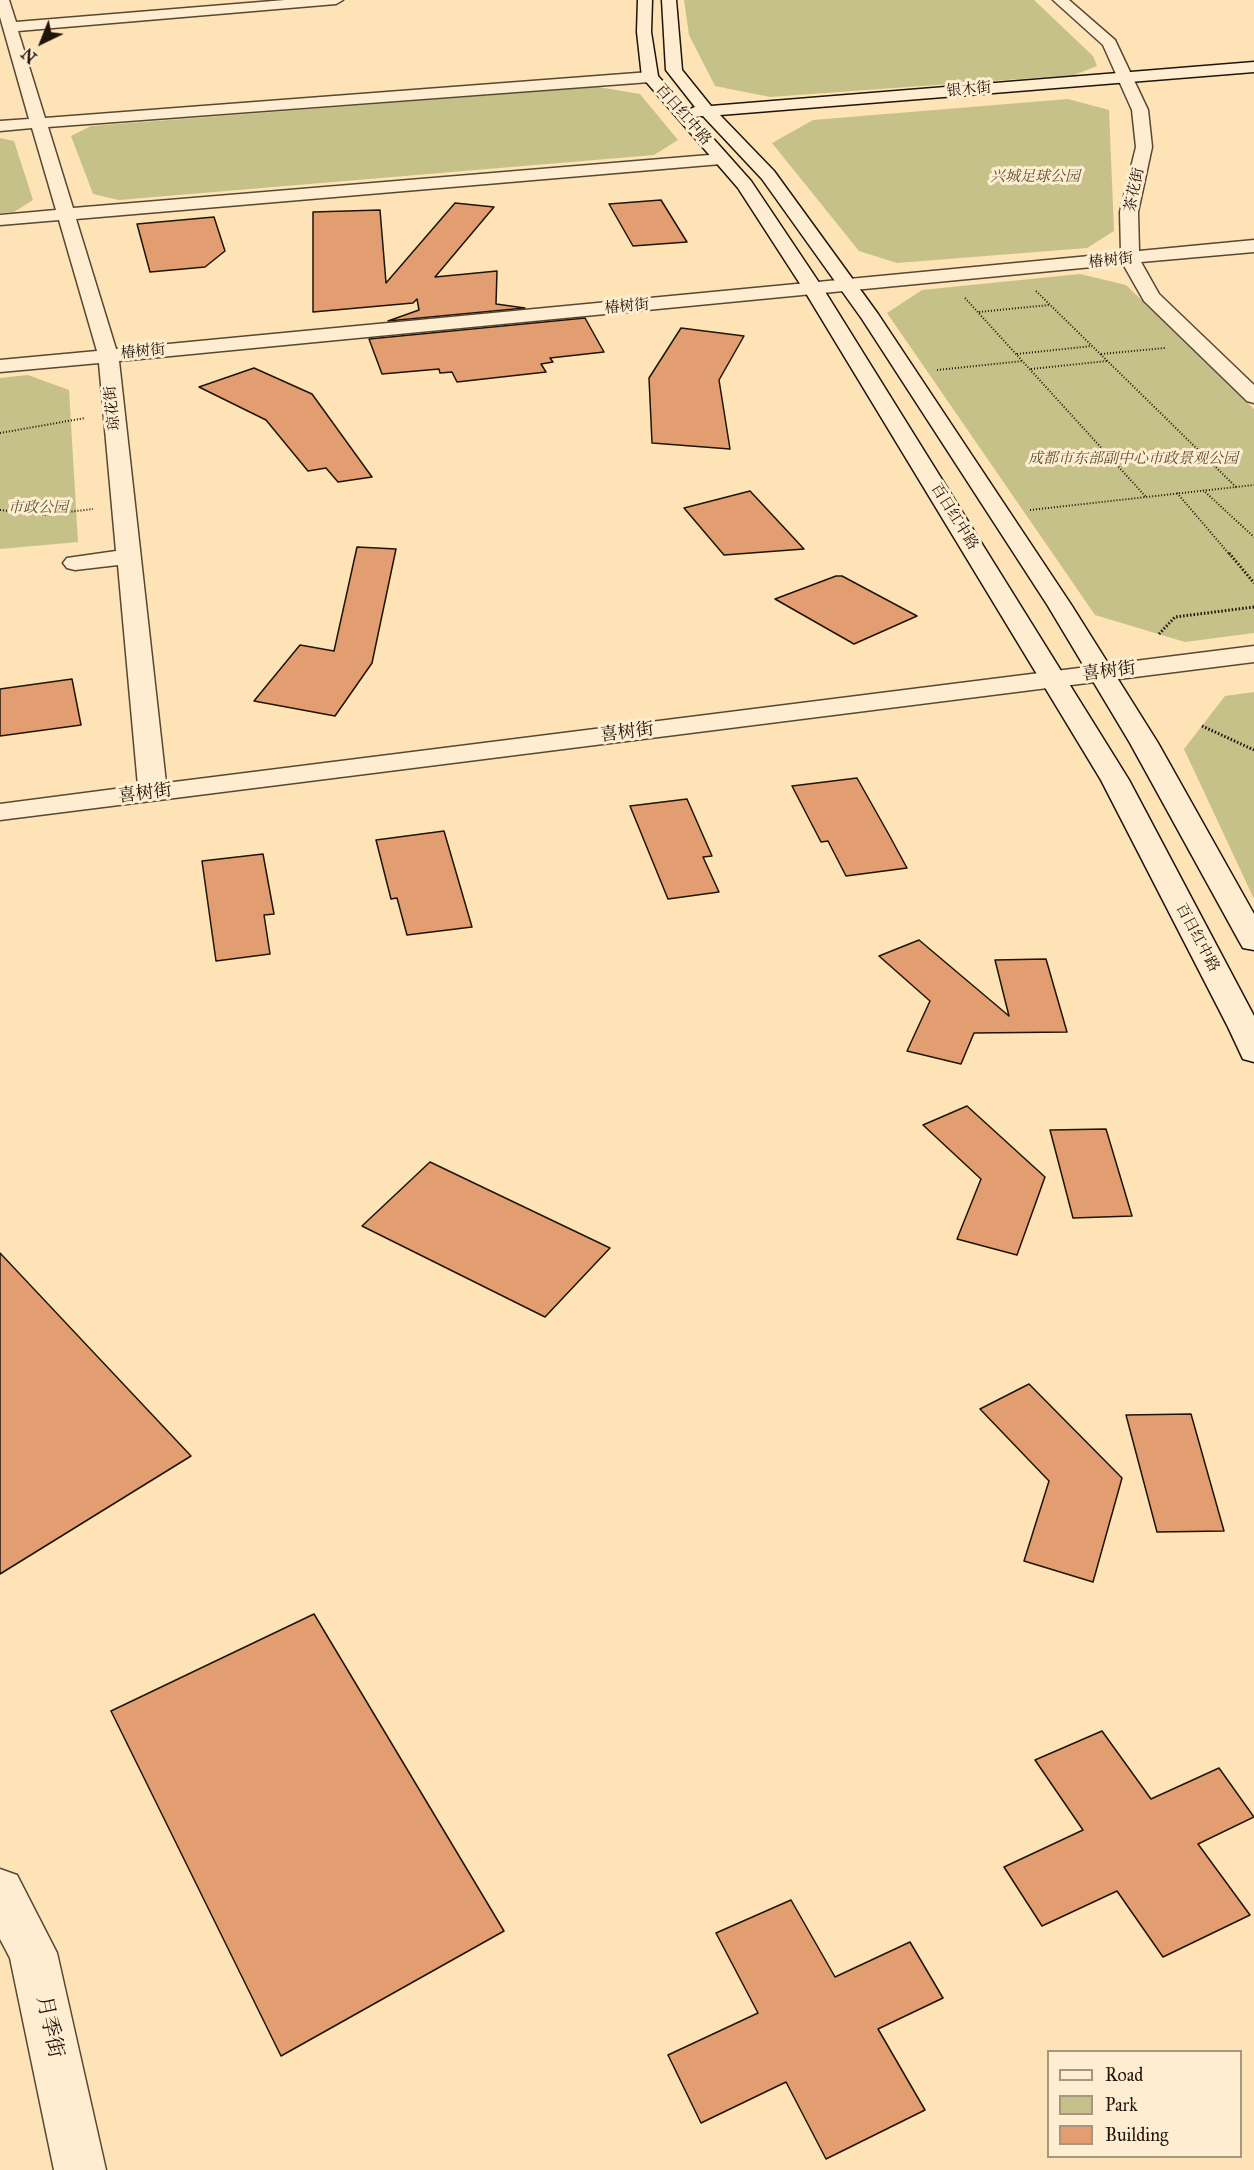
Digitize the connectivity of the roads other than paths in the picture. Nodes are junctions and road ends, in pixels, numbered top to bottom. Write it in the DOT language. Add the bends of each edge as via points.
graph roads {
  1 [pos="2,0"];
  2 [pos="336,0"];
  3 [pos="645,0"];
  4 [pos="669,0"];
  5 [pos="1060,0"];
  6 [pos="10,27"];
  7 [pos="1254,67"];
  8 [pos="650,76"];
  9 [pos="1125,78"];
  10 [pos="708,111"];
  11 [pos="683,113"];
  12 [pos="39,123"];
  13 [pos="0,126"];
  14 [pos="721,159"];
  15 [pos="66,214"];
  16 [pos="0,220"];
  17 [pos="1254,246"];
  18 [pos="1130,259"];
  19 [pos="848,286"];
  20 [pos="814,290"];
  21 [pos="108,355"];
  22 [pos="0,366"];
  23 [pos="1254,397"];
  24 [pos="128,557"];
  25 [pos="75,563"];
  26 [pos="1254,654"];
  27 [pos="1101,673"];
  28 [pos="1054,679"];
  29 [pos="153,794"];
  30 [pos="0,812"];
  31 [pos="1254,941"];
  32 [pos="1254,1052"];
  33 [pos="0,1891"];
  34 [pos="80,2170"];
  1 -- 6 [label="street, 琼花街"];
  2 -- 6 [label="street"];
  3 -- 8 [label="street, 百日红中路" via="644,32"];
  4 -- 10 [label="street, 百日红中路" via="674,69"];
  5 -- 9 [label="street, 茶花街" via="1110,43"];
  6 -- 12 [label="street, 琼花街"];
  7 -- 9 [label="street, 银木街"];
  8 -- 11 [label="street, 百日红中路"];
  8 -- 12 [label="street"];
  9 -- 10 [label="street, 银木街"];
  9 -- 18 [label="street, 茶花街" via="1140,110 1144,147 1129,212"];
  10 -- 11 [label="street, 银木街"];
  10 -- 19 [label="street, 百日红中路" via="768,175"];
  11 -- 14 [label="street, 百日红中路"];
  12 -- 13 [label="street"];
  12 -- 15 [label="street, 琼花街"];
  14 -- 15 [label="street"];
  14 -- 20 [label="street, 百日红中路" via="745,185"];
  15 -- 16 [label="street"];
  15 -- 21 [label="street, 琼花街"];
  17 -- 18 [label="street, 椿树街"];
  18 -- 19 [label="street, 椿树街"];
  18 -- 23 [label="street, 茶花街" via="1151,297"];
  19 -- 20 [label="street, 椿树街"];
  19 -- 27 [label="street, 百日红中路"];
  20 -- 21 [label="street, 椿树街"];
  20 -- 28 [label="street, 百日红中路"];
  21 -- 22 [label="street, 椿树街"];
  21 -- 24 [label="street, 琼花街"];
  24 -- 25 [label="street"];
  24 -- 29 [label="street, 琼花街"];
  26 -- 27 [label="street, 喜树街"];
  27 -- 28 [label="street, 喜树街"];
  27 -- 31 [label="street, 百日红中路"];
  28 -- 29 [label="street, 喜树街"];
  28 -- 32 [label="street, 百日红中路" via="1115,780"];
  29 -- 30 [label="street, 喜树街"];
  33 -- 34 [label="street, 月季街" via="33,1953"];
}
